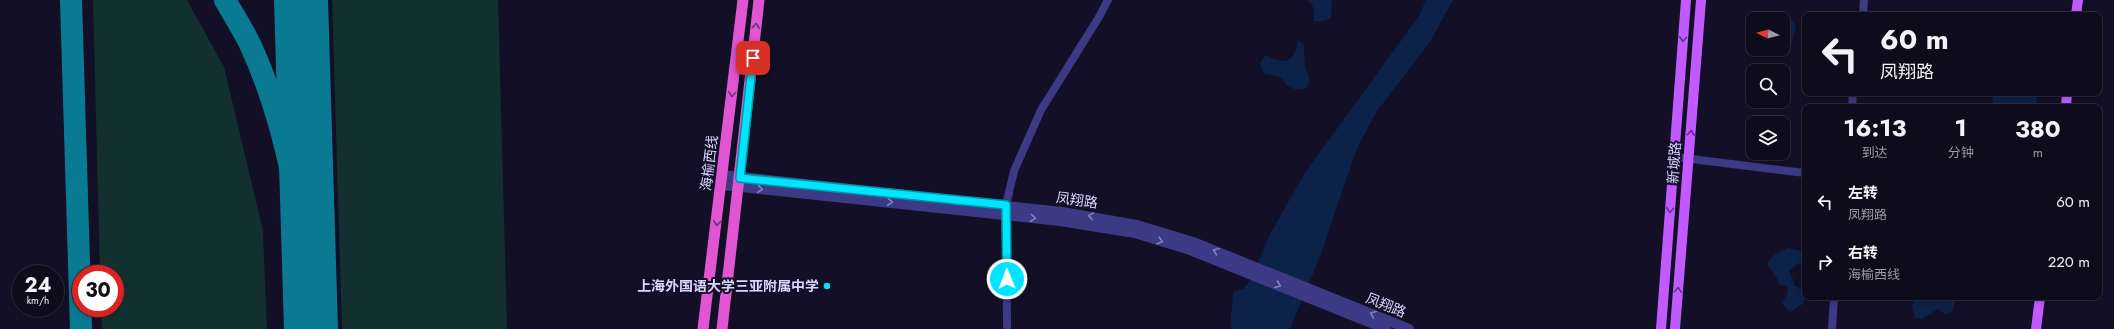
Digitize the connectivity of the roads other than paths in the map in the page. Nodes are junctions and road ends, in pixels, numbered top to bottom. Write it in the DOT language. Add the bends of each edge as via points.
graph roads {
  1 [pos="743,0"];
  2 [pos="759,0"];
  3 [pos="1108,0"];
  4 [pos="1686,0"];
  5 [pos="1701,0"];
  6 [pos="1864,0"];
  7 [pos="2078,0"];
  8 [pos="1863,12"];
  9 [pos="2076,12"];
  10 [pos="1675,157"];
  11 [pos="1689,159"];
  12 [pos="1802,173"];
  13 [pos="722,180"];
  14 [pos="739,182"];
  15 [pos="1006,210"];
  16 [pos="1309,293"];
  17 [pos="1834,300"];
  18 [pos="2040,300"];
  19 [pos="1007,326"];
  20 [pos="703,329"];
  21 [pos="722,329"];
  22 [pos="1386,329"];
  23 [pos="1409,329"];
  24 [pos="1660,329"];
  25 [pos="1675,329"];
  26 [pos="1832,329"];
  27 [pos="2036,329"];
  1 -- 13 [label="highway, 海榆西线, one-way"];
  14 -- 2 [label="highway, one-way"];
  3 -- 15 [label="street" via="1041,110 1014,170"];
  4 -- 10 [label="main road, 新城路, one-way"];
  11 -- 5 [label="main road, 新城路, one-way"];
  6 -- 8 [label="street"];
  7 -- 9 [label="main road"];
  10 -- 11 [label="street"];
  10 -- 24 [label="main road, 新城路, one-way"];
  11 -- 12 [label="street"];
  25 -- 11 [label="main road, 新城路, one-way"];
  13 -- 14 [label="street, 凤翔路"];
  13 -- 20 [label="highway, 海榆西线, one-way"];
  14 -- 15 [label="street, 凤翔路"];
  14 -- 21 [label="highway"];
  15 -- 16 [label="street, 凤翔路" via="1135,234 1250,269"];
  15 -- 19 [label="street"];
  16 -- 22 [label="street, 凤翔路"];
  23 -- 16 [label="street, 凤翔路, one-way"];
  17 -- 26 [label="street"];
  18 -- 27 [label="main road"];
}
